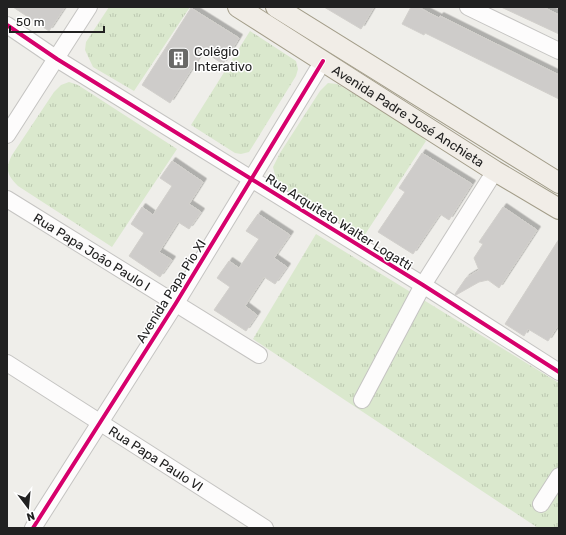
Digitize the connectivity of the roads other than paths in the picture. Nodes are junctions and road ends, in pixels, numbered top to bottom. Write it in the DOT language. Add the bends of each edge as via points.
graph roads {
  1 [pos="90,7"];
  2 [pos="238,7"];
  3 [pos="276,7"];
  4 [pos="468,7"];
  5 [pos="7,25"];
  6 [pos="559,51"];
  7 [pos="56,59"];
  8 [pos="323,61"];
  9 [pos="7,135"];
  10 [pos="495,171"];
  11 [pos="251,179"];
  12 [pos="559,182"];
  13 [pos="7,199"];
  14 [pos="559,209"];
  15 [pos="422,285"];
  16 [pos="176,303"];
  17 [pos="259,355"];
  18 [pos="7,363"];
  19 [pos="559,372"];
  20 [pos="362,400"];
  21 [pos="101,422"];
  22 [pos="559,476"];
  23 [pos="541,504"];
  24 [pos="33,528"];
  25 [pos="265,528"];
  1 -- 7 [label="street"];
  2 -- 8 [label="main road, Avenida Padre José Anchieta"];
  3 -- 12 [label="main road, Avenida Padre José Anchieta"];
  4 -- 6 [label="street"];
  5 -- 7 [label="street, Rua Arquiteto Walter Logatti"];
  7 -- 9 [label="street"];
  7 -- 11 [label="street, Rua Arquiteto Walter Logatti"];
  8 -- 10 [label="main road, Avenida Padre José Anchieta"];
  8 -- 11 [label="street, Avenida Papa Pio XI"];
  10 -- 14 [label="main road, Avenida Padre José Anchieta"];
  10 -- 15 [label="street"];
  11 -- 15 [label="street, Rua Arquiteto Walter Logatti"];
  11 -- 16 [label="street, Avenida Papa Pio XI"];
  13 -- 16 [label="street, Rua Papa João Paulo I"];
  15 -- 19 [label="street, Rua Arquiteto Walter Logatti"];
  15 -- 20 [label="street"];
  16 -- 17 [label="street, Rua Papa João Paulo I"];
  16 -- 21 [label="street, Avenida Papa Pio XI"];
  18 -- 21 [label="street, Rua Papa Paulo VI"];
  21 -- 24 [label="street, Avenida Papa Pio XI"];
  21 -- 25 [label="street, Rua Papa Paulo VI"];
  22 -- 23 [label="street"];
}
